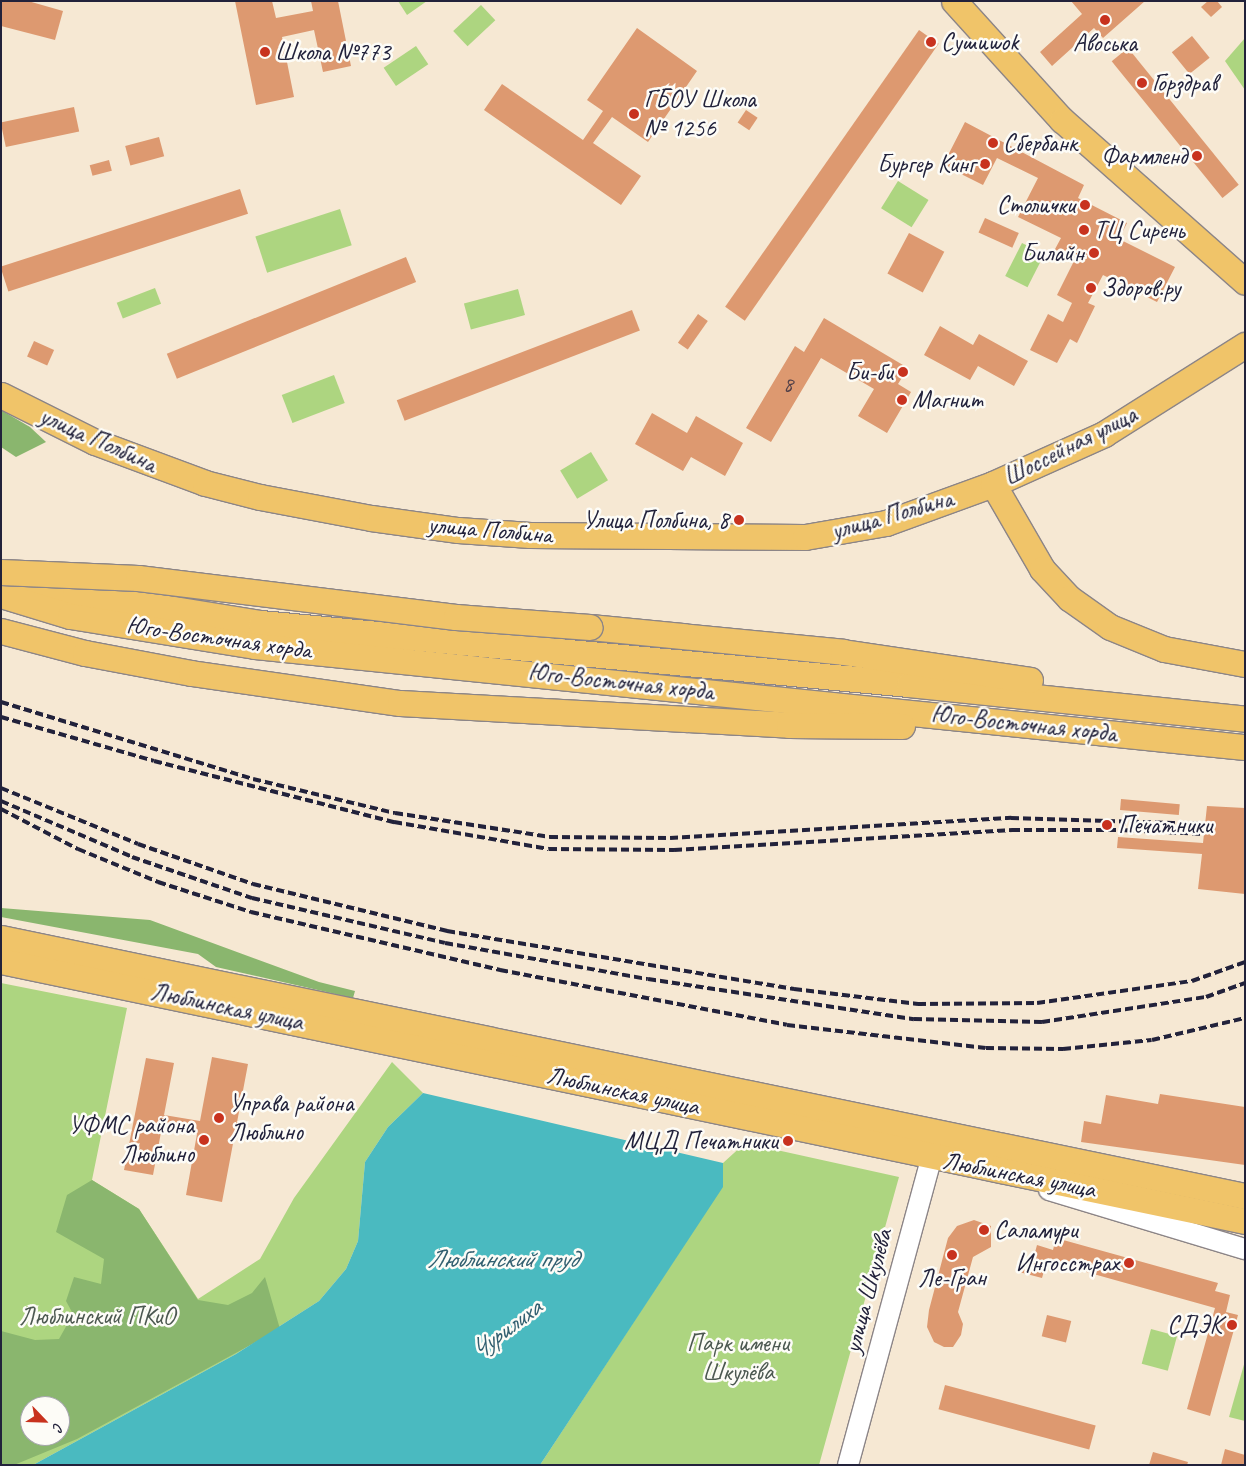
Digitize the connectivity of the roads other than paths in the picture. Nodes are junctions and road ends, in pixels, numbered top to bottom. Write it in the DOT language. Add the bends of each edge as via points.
graph roads {
  1 [pos="954,1"];
  2 [pos="1245,282"];
  3 [pos="1245,345"];
  4 [pos="1,395"];
  5 [pos="993,484"];
  6 [pos="1,571"];
  7 [pos="1,595"];
  8 [pos="1,631"];
  9 [pos="1245,664"];
  10 [pos="1236,718"];
  11 [pos="1039,726"];
  12 [pos="1245,747"];
  13 [pos="1,938"];
  14 [pos="1,961"];
  15 [pos="939,1132"];
  16 [pos="932,1157"];
  17 [pos="971,1164"];
  18 [pos="1245,1196"];
  19 [pos="1245,1221"];
  20 [pos="1245,1249"];
  21 [pos="848,1465"];
  1 -- 2 [label="main road" via="1062,120"];
  3 -- 5 [label="main road, Шоссейная улица" via="1104,434"];
  4 -- 5 [label="main road, улица Полбина" via="95,442 205,482 325,510 458,530 623,538 804,537 886,523"];
  5 -- 9 [label="main road, Шоссейная улица" via="1042,569 1069,598 1110,627 1164,649"];
  6 -- 10 [label="main road, bridge" via="184,582 456,617 843,652 1072,686"];
  6 -- 10 [label="main road, Юго-Восточная хорда" via="75,593 261,623"];
  7 -- 11 [label="main road, Юго-Восточная хорда" via="70,616 255,646"];
  8 -- 11 [label="main road" via="85,653 191,673 400,703 789,725"];
  11 -- 12 [label="main road, Юго-Восточная хорда"];
  13 -- 15 [label="main road, Люблинская улица"];
  14 -- 16 [label="main road, Люблинская улица"];
  15 -- 16 [label="street, улица Шкулёва"];
  15 -- 18 [label="main road, Люблинская улица"];
  16 -- 17 [label="main road, Люблинская улица"];
  16 -- 21 [label="street, улица Шкулёва"];
  17 -- 19 [label="main road, Люблинская улица"];
  17 -- 20 [label="street"];
}
